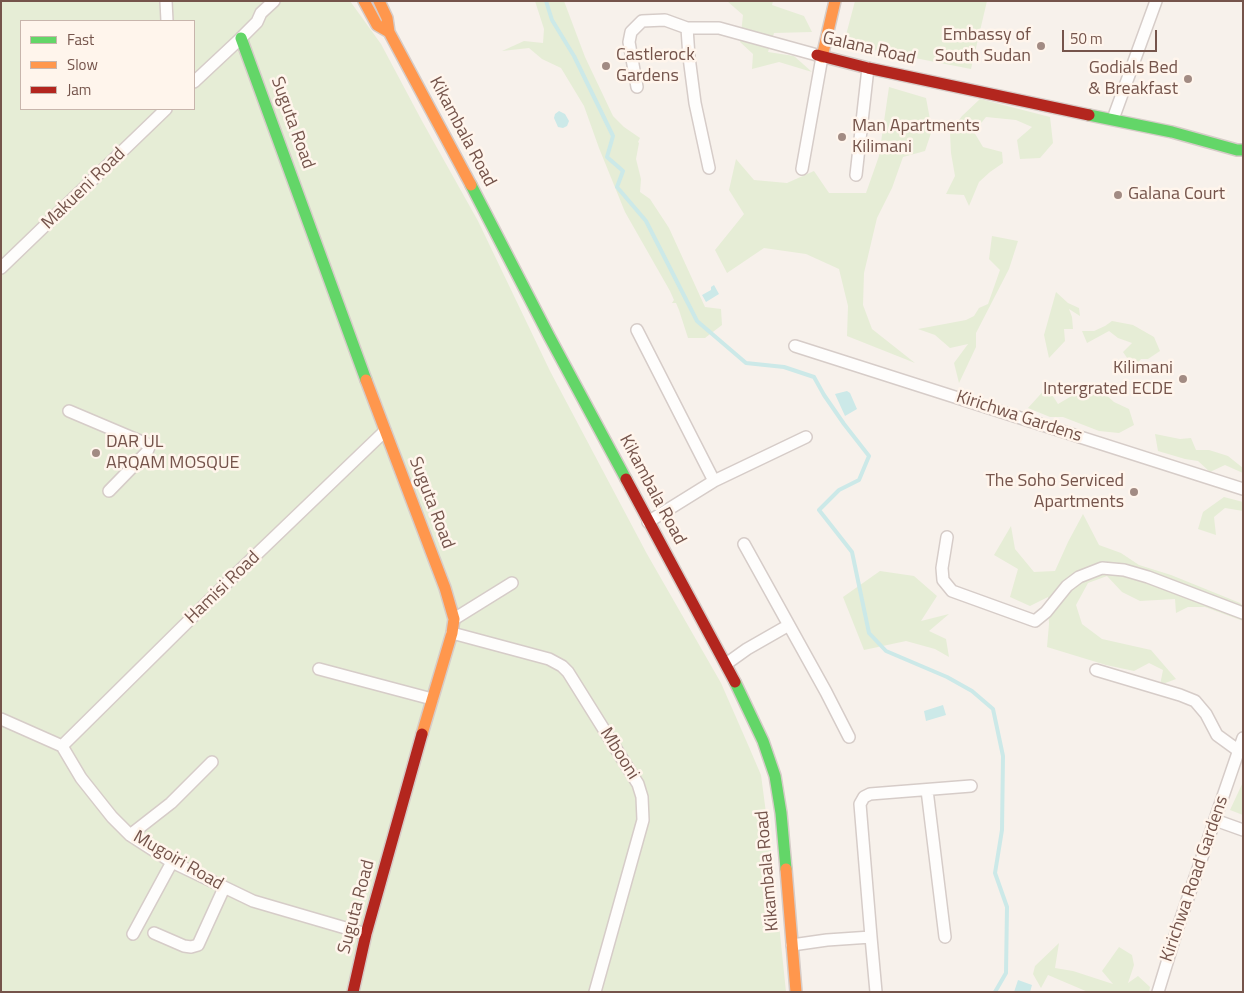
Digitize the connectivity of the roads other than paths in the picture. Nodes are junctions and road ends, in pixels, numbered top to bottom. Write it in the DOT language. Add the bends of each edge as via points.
graph roads {
  1 [pos="166,1"];
  2 [pos="274,1"];
  3 [pos="283,1"];
  4 [pos="364,1"];
  5 [pos="379,1"];
  6 [pos="835,1"];
  7 [pos="1156,1"];
  8 [pos="167,20"];
  9 [pos="257,22"];
  10 [pos="688,28"];
  11 [pos="389,32"];
  12 [pos="241,38"];
  13 [pos="819,56"];
  14 [pos="868,68"];
  15 [pos="196,74"];
  16 [pos="637,87"];
  17 [pos="165,110"];
  18 [pos="1113,119"];
  19 [pos="1243,150"];
  20 [pos="709,168"];
  21 [pos="802,169"];
  22 [pos="856,175"];
  23 [pos="1,268"];
  24 [pos="637,330"];
  25 [pos="795,346"];
  26 [pos="69,411"];
  27 [pos="385,431"];
  28 [pos="806,437"];
  29 [pos="714,481"];
  30 [pos="1243,490"];
  31 [pos="110,491"];
  32 [pos="648,522"];
  33 [pos="947,537"];
  34 [pos="744,544"];
  35 [pos="512,583"];
  36 [pos="1243,613"];
  37 [pos="454,619"];
  38 [pos="789,625"];
  39 [pos="452,633"];
  40 [pos="726,664"];
  41 [pos="319,669"];
  42 [pos="1096,670"];
  43 [pos="432,698"];
  44 [pos="1,719"];
  45 [pos="849,737"];
  46 [pos="1243,738"];
  47 [pos="62,746"];
  48 [pos="1239,751"];
  49 [pos="212,762"];
  50 [pos="971,786"];
  51 [pos="927,790"];
  52 [pos="1215,820"];
  53 [pos="1243,830"];
  54 [pos="130,835"];
  55 [pos="172,862"];
  56 [pos="224,888"];
  57 [pos="154,933"];
  58 [pos="133,934"];
  59 [pos="366,934"];
  60 [pos="871,937"];
  61 [pos="945,937"];
  62 [pos="792,945"];
  63 [pos="353,992"];
  64 [pos="595,992"];
  65 [pos="796,992"];
  66 [pos="876,992"];
  67 [pos="1158,992"];
  1 -- 8 [label="street"];
  2 -- 9 [label="street" via="261,13"];
  3 -- 9 [label="street" via="265,19"];
  4 -- 11 [label="main road" via="377,25"];
  5 -- 11 [label="main road"];
  6 -- 13 [label="main road"];
  7 -- 18 [label="street"];
  9 -- 12 [label="street"];
  10 -- 13 [label="street, Galana Road" via="719,28"];
  10 -- 16 [label="street, Galana Road" via="664,20 642,21 631,32 629,42"];
  10 -- 20 [label="street" via="695,104"];
  11 -- 32 [label="main road, Kikambala Road"];
  12 -- 15 [label="street"];
  12 -- 27 [label="main road, Suguta Road"];
  13 -- 14 [label="main road, Galana Road"];
  13 -- 21 [label="street"];
  14 -- 18 [label="main road, Galana Road"];
  14 -- 22 [label="street"];
  17 -- 23 [label="street, Makueni Road"];
  18 -- 19 [label="main road, Galana Road"];
  24 -- 29 [label="street"];
  25 -- 30 [label="street, Kirichwa Gardens"];
  26 -- 31 [label="street" via="149,447"];
  27 -- 37 [label="main road, Suguta Road"];
  27 -- 47 [label="street, Hamisi Road"];
  28 -- 29 [label="street"];
  29 -- 32 [label="street"];
  32 -- 40 [label="main road, Kikambala Road"];
  33 -- 36 [label="street" via="943,580 952,591 1035,620 1046,612 1067,586 1079,577 1102,568 1148,577"];
  34 -- 38 [label="street"];
  35 -- 37 [label="street"];
  37 -- 39 [label="main road, Suguta Road"];
  38 -- 40 [label="street"];
  38 -- 45 [label="street"];
  39 -- 43 [label="main road, Suguta Road"];
  39 -- 64 [label="street, Mbooni" via="549,659 562,666 638,784 643,820"];
  40 -- 62 [label="main road, Kikambala Road" via="763,740 775,776"];
  41 -- 43 [label="street"];
  42 -- 48 [label="street" via="1195,701 1217,735"];
  43 -- 59 [label="main road, Suguta Road"];
  44 -- 47 [label="street"];
  46 -- 48 [label="street, Kirichwa Road Gardens"];
  47 -- 54 [label="street, Mugoiri Road" via="92,793"];
  48 -- 52 [label="street, Kirichwa Road Gardens"];
  49 -- 54 [label="street" via="171,803"];
  50 -- 51 [label="street"];
  51 -- 60 [label="street" via="870,794 860,804"];
  51 -- 61 [label="street"];
  52 -- 53 [label="street"];
  52 -- 67 [label="street, Kirichwa Road Gardens"];
  54 -- 55 [label="street, Mugoiri Road"];
  55 -- 56 [label="street, Mugoiri Road"];
  55 -- 58 [label="street"];
  56 -- 57 [label="street" via="198,945 184,946"];
  56 -- 59 [label="street, Mugoiri Road" via="253,901"];
  59 -- 63 [label="main road, Suguta Road"];
  60 -- 62 [label="street"];
  60 -- 66 [label="street"];
  62 -- 65 [label="main road, Kikambala Road"];
}
